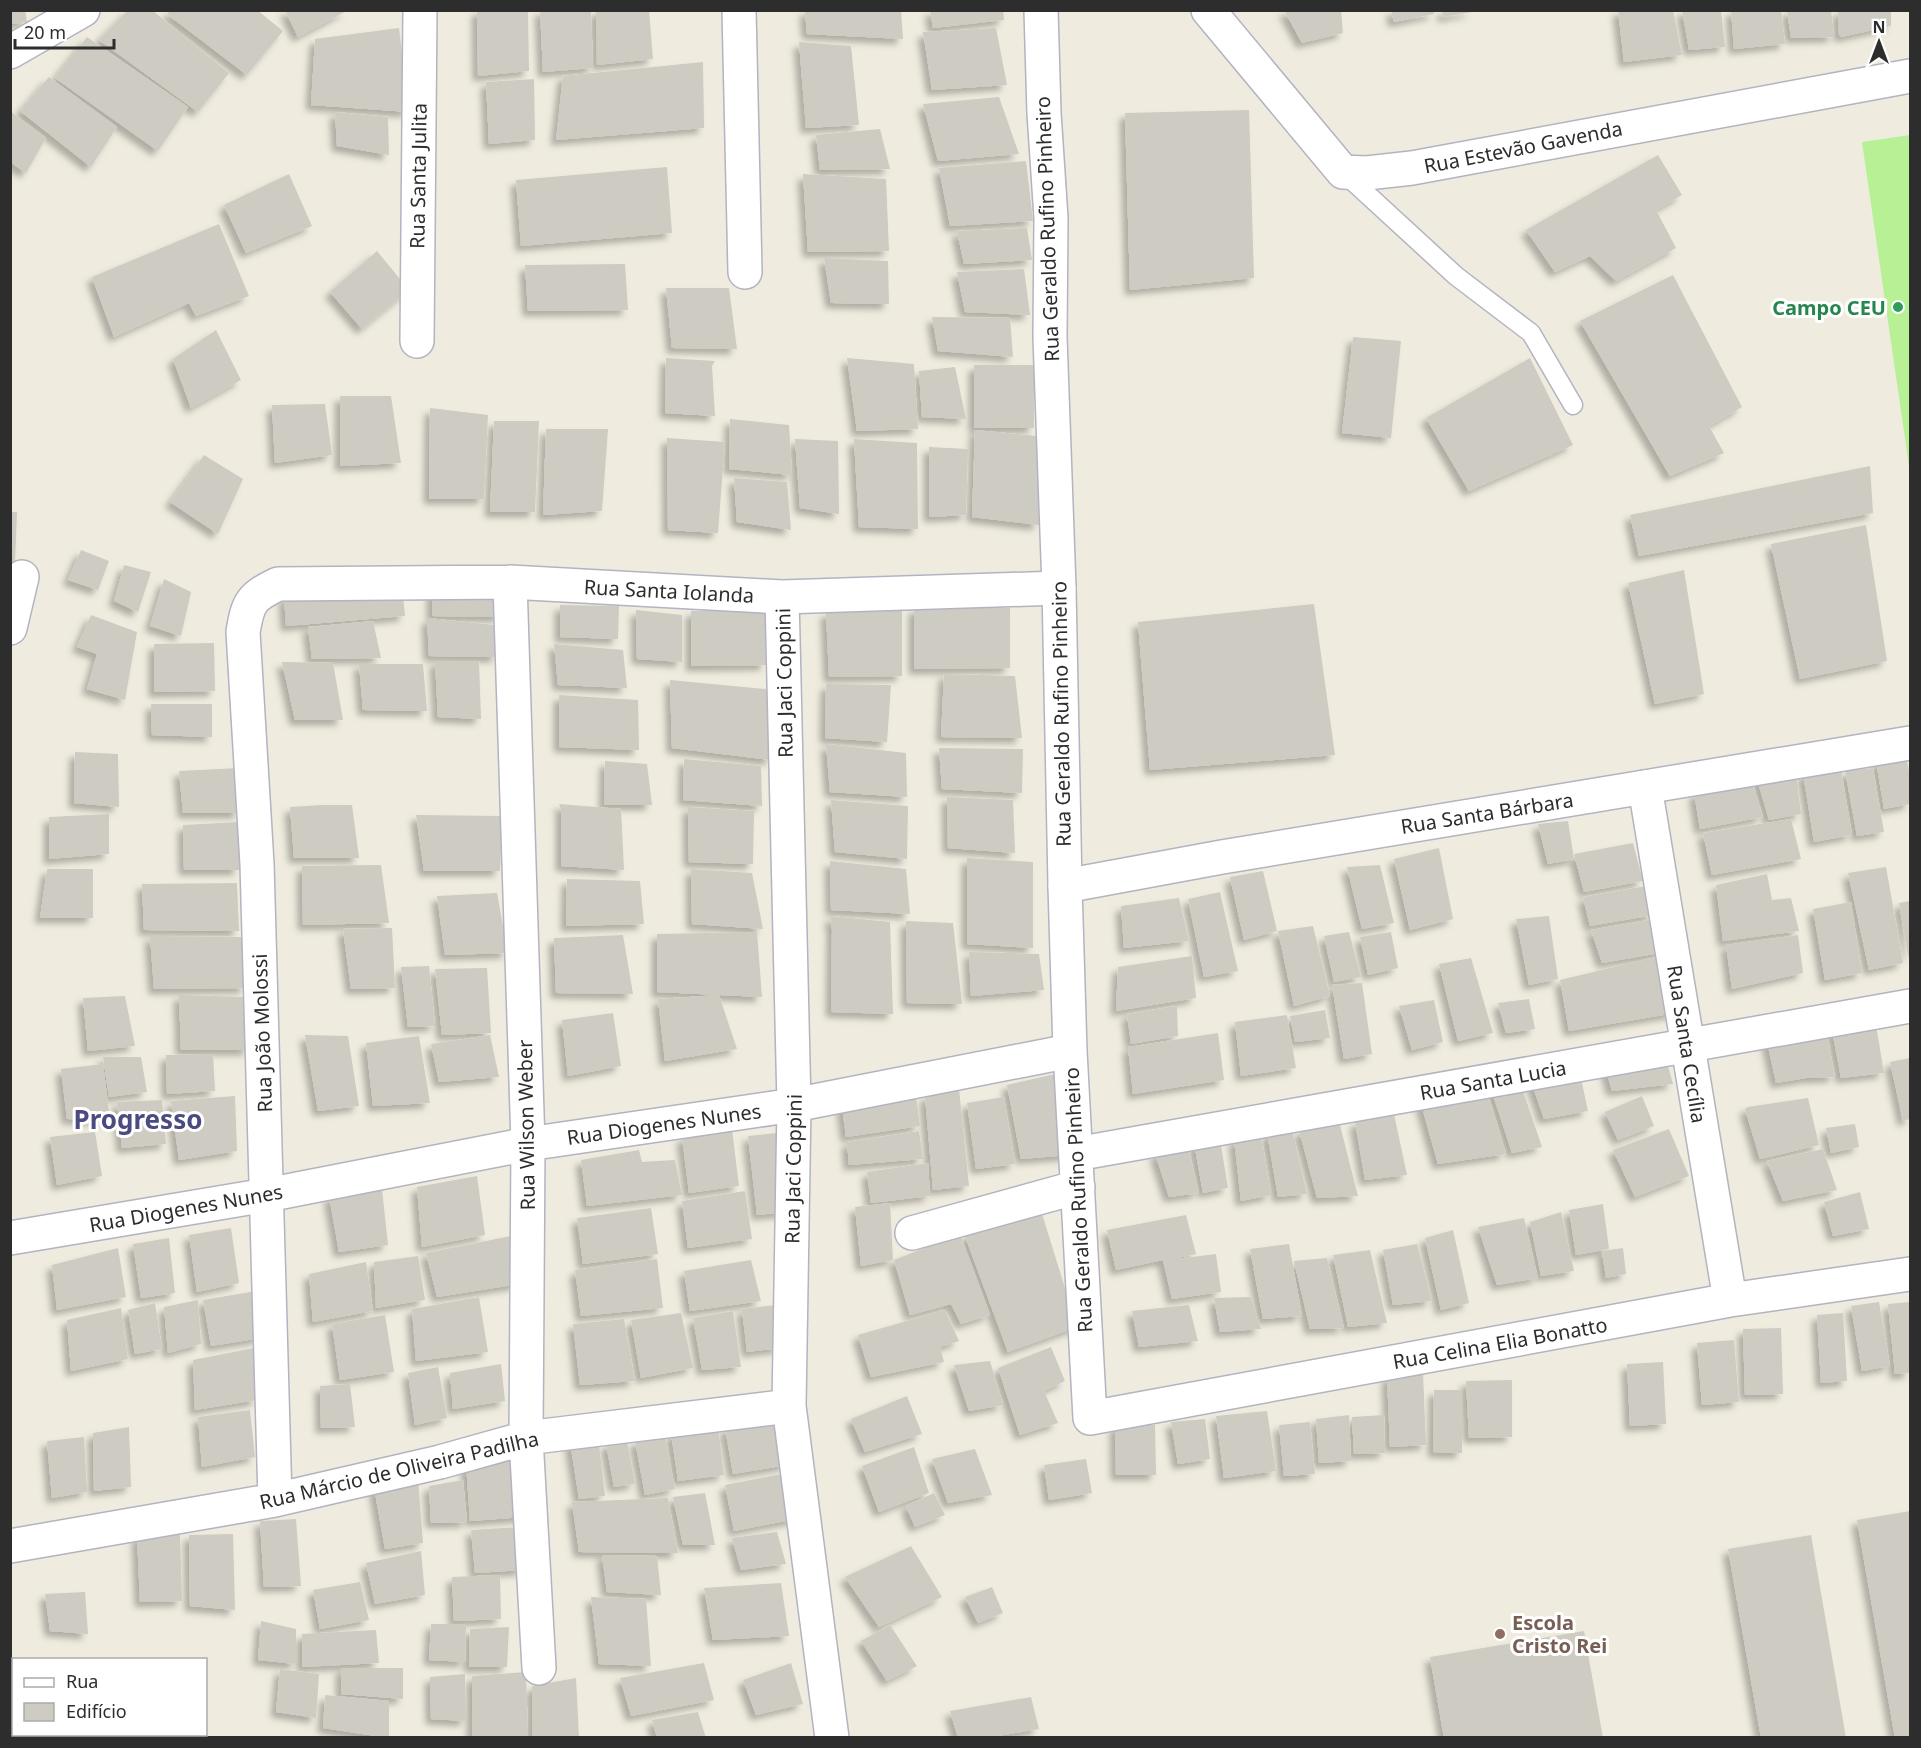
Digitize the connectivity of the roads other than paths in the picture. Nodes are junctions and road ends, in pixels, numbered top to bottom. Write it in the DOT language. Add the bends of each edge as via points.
graph roads {
  1 [pos="83,10"];
  2 [pos="420,10"];
  3 [pos="739,10"];
  4 [pos="1041,10"];
  5 [pos="1208,10"];
  6 [pos="10,52"];
  7 [pos="1911,76"];
  8 [pos="1343,172"];
  9 [pos="745,272"];
  10 [pos="417,341"];
  11 [pos="1573,405"];
  12 [pos="22,577"];
  13 [pos="510,582"];
  14 [pos="278,584"];
  15 [pos="1059,588"];
  16 [pos="782,597"];
  17 [pos="10,628"];
  18 [pos="1911,743"];
  19 [pos="1645,787"];
  20 [pos="1065,886"];
  21 [pos="1911,1006"];
  22 [pos="1688,1046"];
  23 [pos="1070,1051"];
  24 [pos="794,1105"];
  25 [pos="528,1144"];
  26 [pos="1076,1154"];
  27 [pos="1078,1187"];
  28 [pos="267,1195"];
  29 [pos="912,1233"];
  30 [pos="10,1238"];
  31 [pos="1911,1274"];
  32 [pos="1730,1300"];
  33 [pos="789,1406"];
  34 [pos="1090,1418"];
  35 [pos="526,1438"];
  36 [pos="275,1500"];
  37 [pos="10,1546"];
  38 [pos="539,1668"];
  39 [pos="832,1737"];
  1 -- 6 [label="street"];
  2 -- 10 [label="street, Rua Santa Julita"];
  3 -- 9 [label="street"];
  4 -- 15 [label="street, Rua Geraldo Rufino Pinheiro" via="1051,218 1050,337"];
  5 -- 8 [label="street"];
  7 -- 8 [label="street, Rua Estevão Gavenda" via="1412,168"];
  8 -- 11 [label="lane" via="1456,276 1531,333"];
  12 -- 17 [label="street"];
  13 -- 14 [label="street, Rua Santa Iolanda"];
  13 -- 16 [label="street, Rua Santa Iolanda"];
  13 -- 25 [label="street, Rua Wilson Weber"];
  14 -- 28 [label="street, Rua João Molossi" via="258,593 247,610 243,632 257,864"];
  15 -- 16 [label="street, Rua Santa Iolanda"];
  15 -- 20 [label="street, Rua Geraldo Rufino Pinheiro"];
  16 -- 24 [label="street, Rua Jaci Coppini"];
  18 -- 19 [label="street, Rua Santa Bárbara"];
  19 -- 20 [label="street, Rua Santa Bárbara"];
  19 -- 22 [label="street, Rua Santa Cecília"];
  20 -- 23 [label="street, Rua Geraldo Rufino Pinheiro"];
  21 -- 22 [label="street, Rua Santa Lucia"];
  22 -- 26 [label="street, Rua Santa Lucia"];
  22 -- 32 [label="street, Rua Santa Cecília"];
  23 -- 24 [label="street, Rua Diogenes Nunes"];
  23 -- 26 [label="street, Rua Geraldo Rufino Pinheiro"];
  24 -- 25 [label="street, Rua Diogenes Nunes"];
  24 -- 33 [label="street, Rua Jaci Coppini"];
  25 -- 28 [label="street, Rua Diogenes Nunes"];
  25 -- 35 [label="street, Rua Wilson Weber"];
  26 -- 27 [label="street, Rua Geraldo Rufino Pinheiro"];
  27 -- 29 [label="street"];
  27 -- 34 [label="street, Rua Geraldo Rufino Pinheiro"];
  28 -- 30 [label="street, Rua Diogenes Nunes"];
  28 -- 36 [label="street, Rua João Molossi"];
  31 -- 32 [label="street, Rua Celina Elia Bonatto"];
  32 -- 34 [label="street, Rua Celina Elia Bonatto"];
  33 -- 35 [label="street, Rua Márcio de Oliveira Padilha"];
  33 -- 39 [label="street, Rua Jaci Coppini"];
  35 -- 36 [label="street, Rua Márcio de Oliveira Padilha"];
  35 -- 38 [label="street, Rua Wilson Weber"];
  36 -- 37 [label="street, Rua Márcio de Oliveira Padilha"];
}
